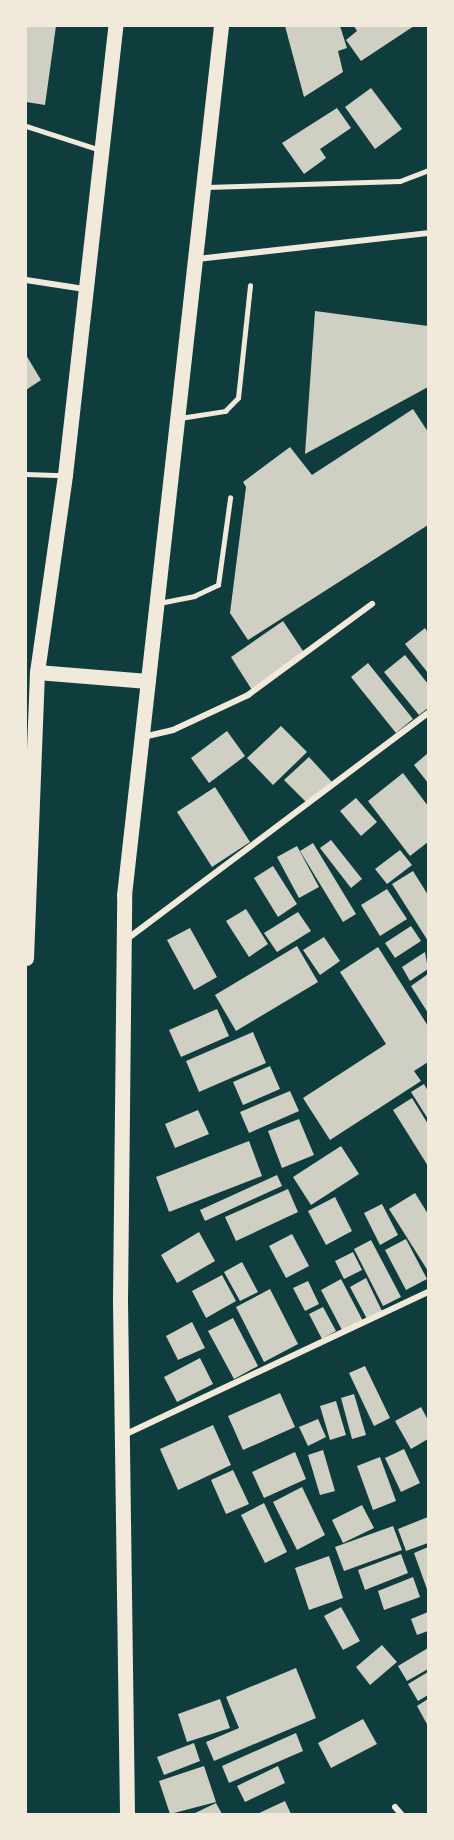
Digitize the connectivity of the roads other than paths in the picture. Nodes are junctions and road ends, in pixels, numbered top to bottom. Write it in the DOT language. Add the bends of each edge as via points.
graph roads {
  1 [pos="115,26"];
  2 [pos="221,26"];
  3 [pos="26,126"];
  4 [pos="100,150"];
  5 [pos="429,170"];
  6 [pos="204,188"];
  7 [pos="429,233"];
  8 [pos="193,259"];
  9 [pos="26,280"];
  10 [pos="250,286"];
  11 [pos="87,289"];
  12 [pos="176,418"];
  13 [pos="26,474"];
  14 [pos="65,476"];
  15 [pos="230,498"];
  16 [pos="156,603"];
  17 [pos="372,604"];
  18 [pos="37,672"];
  19 [pos="148,681"];
  20 [pos="429,713"];
  21 [pos="143,736"];
  22 [pos="28,823"];
  23 [pos="124,942"];
  24 [pos="26,956"];
  25 [pos="429,1292"];
  26 [pos="124,1435"];
  27 [pos="395,1807"];
  28 [pos="127,1815"];
  29 [pos="401,1815"];
  1 -- 4 [label="main road"];
  2 -- 6 [label="main road"];
  3 -- 4 [label="lane"];
  4 -- 11 [label="main road"];
  5 -- 6 [label="lane" via="400,181"];
  6 -- 8 [label="main road"];
  7 -- 8 [label="street"];
  8 -- 12 [label="main road"];
  9 -- 11 [label="street"];
  10 -- 12 [label="lane" via="238,398 225,411"];
  11 -- 14 [label="main road"];
  12 -- 16 [label="main road"];
  13 -- 14 [label="lane"];
  14 -- 18 [label="main road"];
  15 -- 16 [label="lane" via="218,585 194,596"];
  16 -- 19 [label="main road"];
  17 -- 21 [label="street" via="248,695 173,730"];
  18 -- 19 [label="main road"];
  18 -- 22 [label="main road"];
  19 -- 21 [label="main road"];
  20 -- 23 [label="street"];
  21 -- 23 [label="main road" via="124,896"];
  22 -- 24 [label="main road"];
  23 -- 26 [label="main road" via="120,1301"];
  25 -- 26 [label="street"];
  26 -- 28 [label="main road"];
  27 -- 29 [label="street"];
}
